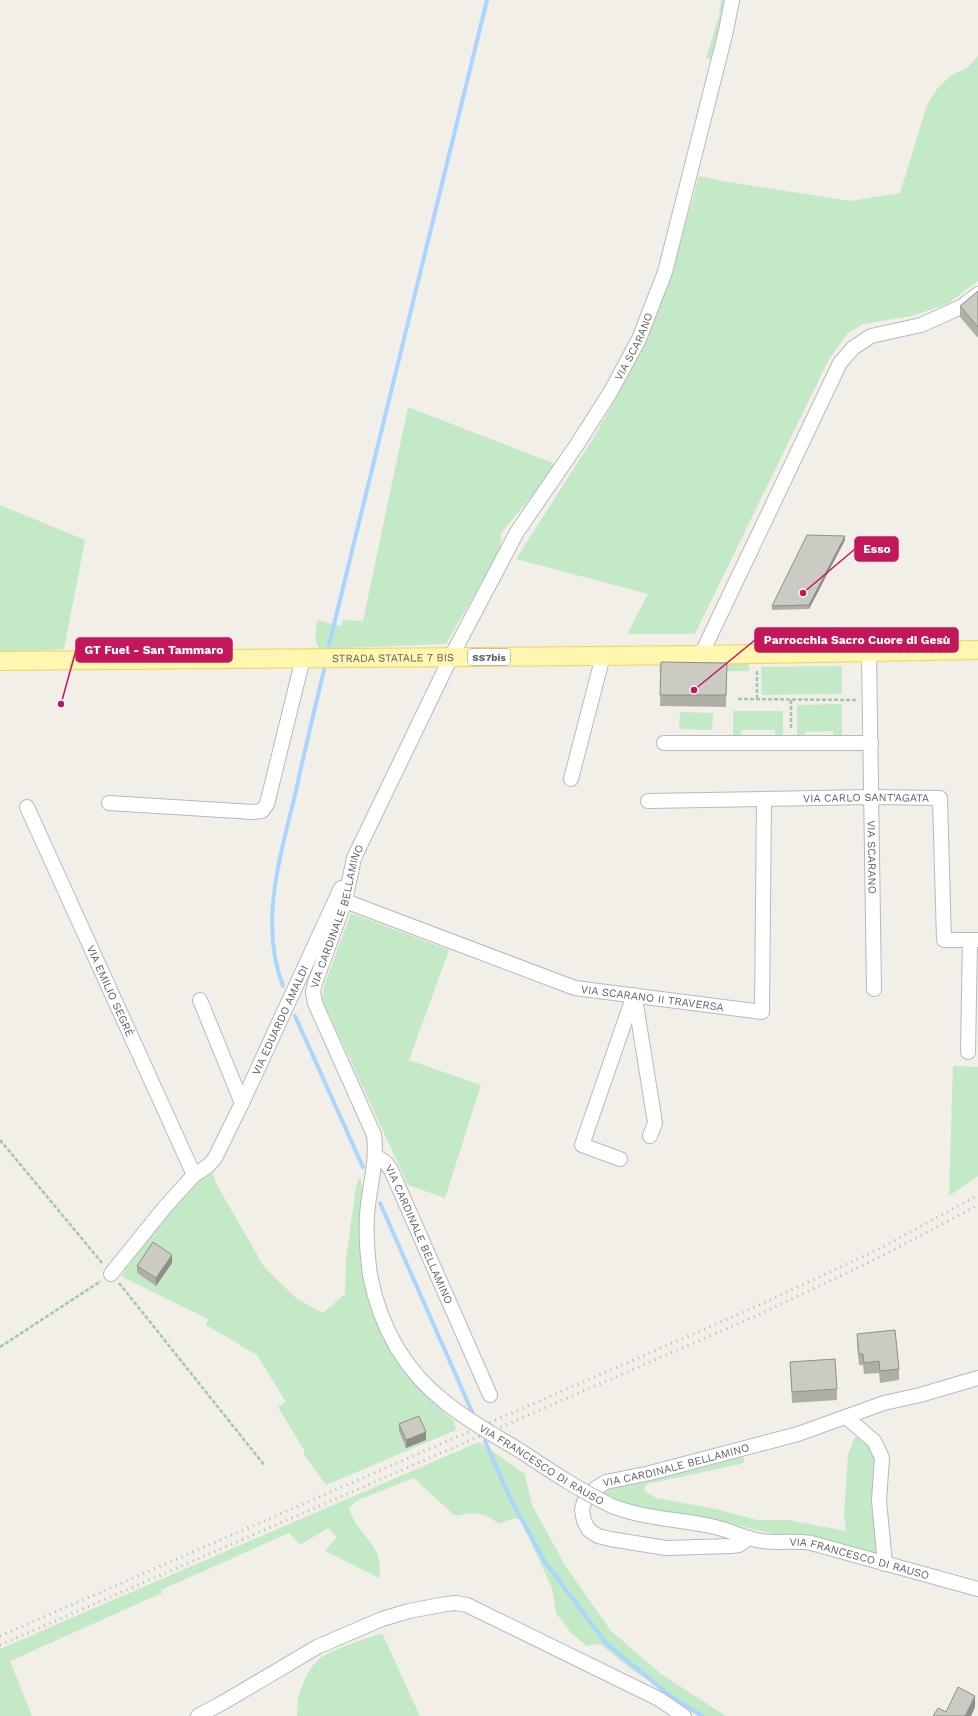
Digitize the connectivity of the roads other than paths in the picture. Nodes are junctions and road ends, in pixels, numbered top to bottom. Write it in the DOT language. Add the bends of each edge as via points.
graph roads {
  1 [pos="732,0"];
  2 [pos="978,294"];
  3 [pos="978,650"];
  4 [pos="869,653"];
  5 [pos="701,655"];
  6 [pos="603,656"];
  7 [pos="451,657"];
  8 [pos="303,658"];
  9 [pos="0,661"];
  10 [pos="664,743"];
  11 [pos="871,743"];
  12 [pos="571,779"];
  13 [pos="871,797"];
  14 [pos="764,799"];
  15 [pos="648,801"];
  16 [pos="109,803"];
  17 [pos="28,807"];
  18 [pos="354,858"];
  19 [pos="345,901"];
  20 [pos="974,940"];
  21 [pos="874,989"];
  22 [pos="634,995"];
  23 [pos="200,1000"];
  24 [pos="968,1052"];
  25 [pos="242,1103"];
  26 [pos="650,1136"];
  27 [pos="376,1156"];
  28 [pos="620,1159"];
  29 [pos="194,1175"];
  30 [pos="111,1274"];
  31 [pos="978,1378"];
  32 [pos="490,1395"];
  33 [pos="846,1417"];
  34 [pos="749,1538"];
  35 [pos="885,1564"];
  36 [pos="978,1589"];
  37 [pos="198,1716"];
  38 [pos="684,1716"];
  1 -- 7 [label="street, VIA SCARANO" via="665,272 639,339 578,443 517,532"];
  2 -- 5 [label="street" via="961,307 921,324 871,336 853,348 840,363"];
  3 -- 4 [label="main road, STRADA STATALE 7 BIS / SS7bis"];
  4 -- 5 [label="main road, STRADA STATALE 7 BIS / SS7bis"];
  4 -- 11 [label="street, VIA SCARANO"];
  5 -- 6 [label="main road, STRADA STATALE 7 BIS / SS7bis"];
  6 -- 7 [label="main road, STRADA STATALE 7 BIS / SS7bis"];
  6 -- 12 [label="street"];
  7 -- 8 [label="main road, STRADA STATALE 7 BIS / SS7bis"];
  7 -- 18 [label="street, VIA CARDINALE BELLAMINO"];
  8 -- 9 [label="main road, STRADA STATALE 7 BIS / SS7bis"];
  8 -- 16 [label="street" via="267,804 262,810 253,812"];
  10 -- 11 [label="street"];
  11 -- 13 [label="street, VIA SCARANO"];
  13 -- 14 [label="street, VIA CARLO SANT'AGATA"];
  13 -- 20 [label="street, VIA CARLO SANT'AGATA" via="940,798 944,940"];
  13 -- 21 [label="street, VIA SCARANO"];
  14 -- 15 [label="street, VIA CARLO SANT'AGATA"];
  14 -- 22 [label="street, VIA SCARANO II TRAVERSA" via="762,1012"];
  17 -- 29 [label="street, VIA EMILIO SEGRÈ"];
  18 -- 19 [label="street, VIA CARDINALE BELLAMINO"];
  18 -- 25 [label="street, VIA EDUARDO AMALDI"];
  19 -- 22 [label="street, VIA SCARANO II TRAVERSA" via="575,988"];
  19 -- 27 [label="street, VIA CARDINALE BELLAMINO" via="313,992 315,1003 370,1123"];
  20 -- 24 [label="street, VIA CARLO SANT'AGATA"];
  22 -- 26 [label="street" via="655,1123"];
  22 -- 28 [label="street" via="582,1145"];
  23 -- 25 [label="street"];
  25 -- 29 [label="street, VIA EDUARDO AMALDI" via="214,1158 208,1166"];
  27 -- 32 [label="street, VIA CARDINALE BELLAMINO" via="391,1170"];
  27 -- 34 [label="street, VIA FRANCESCO DI RAUSO, bridge" via="366,1230 374,1297 389,1335 406,1363 431,1390 462,1415 612,1506 640,1515 715,1527"];
  29 -- 30 [label="street, VIA EDUARDO AMALDI"];
  31 -- 33 [label="street" via="884,1403"];
  33 -- 34 [label="street, VIA CARDINALE BELLAMINO" via="744,1449 606,1482 596,1488 584,1502 582,1510 589,1530 598,1536 644,1545 666,1548 731,1546 739,1545"];
  33 -- 35 [label="street" via="874,1441 882,1458 879,1500"];
  34 -- 35 [label="street, VIA FRANCESCO DI RAUSO" via="770,1542 811,1543"];
  35 -- 36 [label="street, VIA FRANCESCO DI RAUSO"];
  37 -- 38 [label="street" via="317,1646 382,1619 409,1611 456,1603 467,1604 659,1699"];
}
